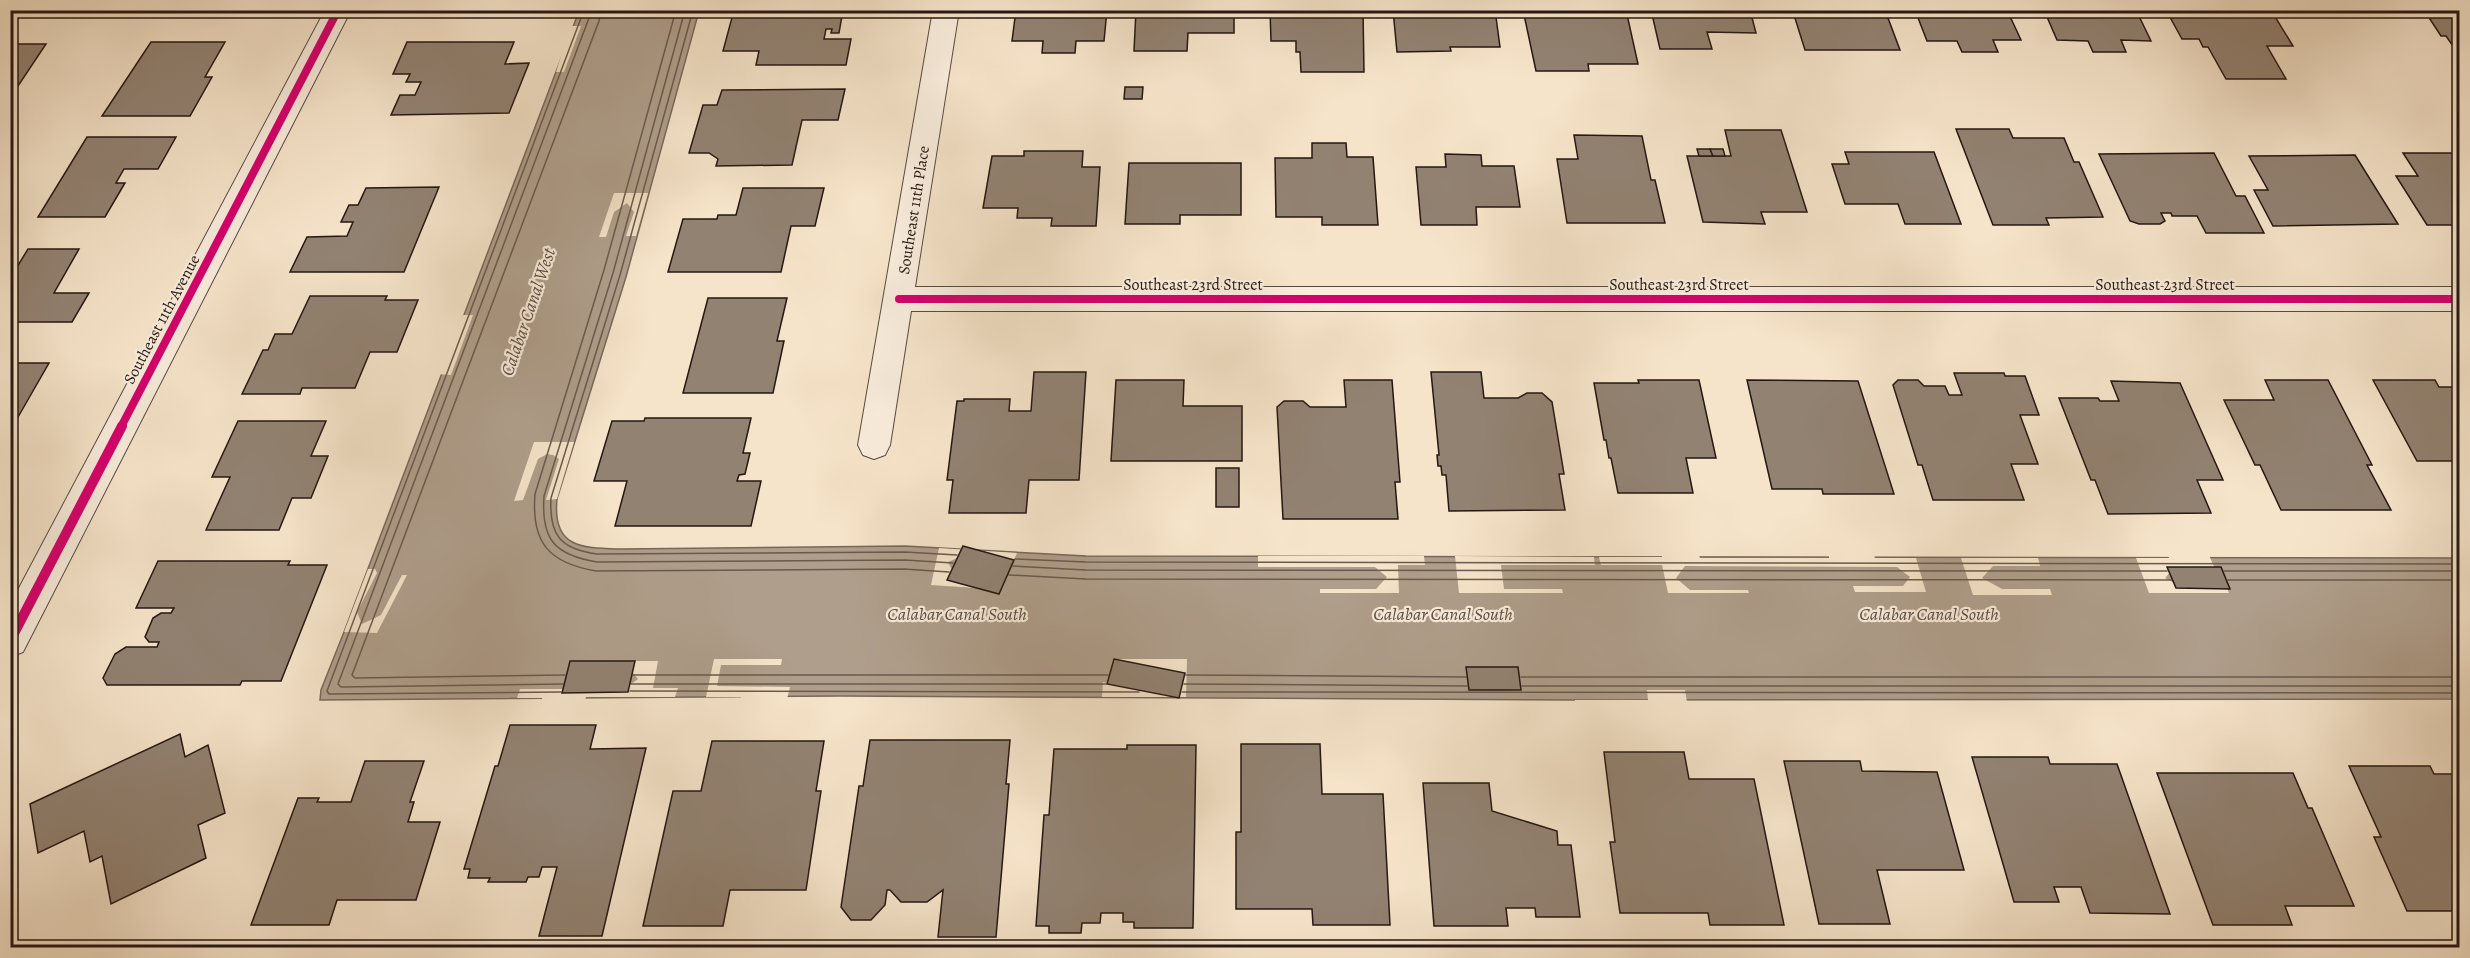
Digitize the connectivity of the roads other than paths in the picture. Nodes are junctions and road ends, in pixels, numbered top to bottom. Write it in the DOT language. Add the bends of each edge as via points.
graph roads {
  1 [pos="338,10"];
  2 [pos="946,10"];
  3 [pos="898,299"];
  4 [pos="2460,299"];
  5 [pos="874,445"];
  6 [pos="10,641"];
  1 -- 6 [label="street, Southeast 11th Avenue"];
  2 -- 3 [label="street, Southeast 11th Place"];
  3 -- 4 [label="street, Southeast 23rd Street"];
  3 -- 5 [label="street, Southeast 11th Place"];
}
